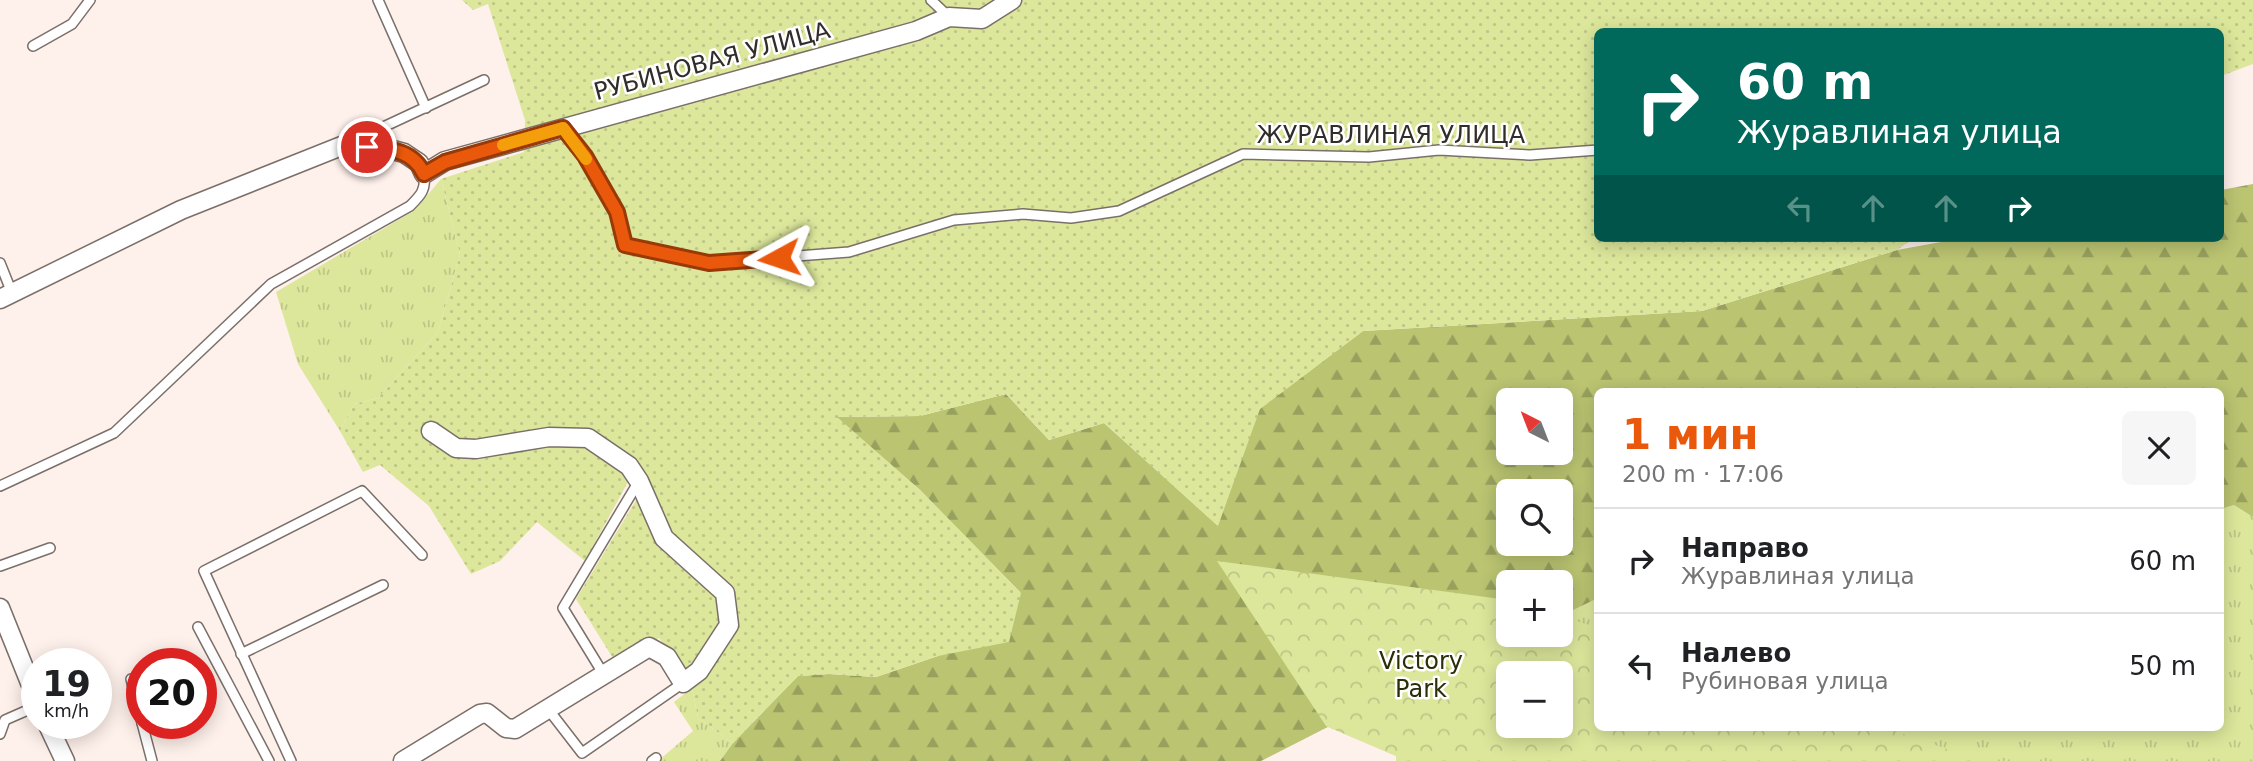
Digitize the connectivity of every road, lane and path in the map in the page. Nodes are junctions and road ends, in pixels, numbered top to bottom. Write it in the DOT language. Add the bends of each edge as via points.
graph roads {
  1 [pos="90,0"];
  2 [pos="378,0"];
  3 [pos="931,0"];
  4 [pos="1012,0"];
  5 [pos="949,17"];
  6 [pos="33,46"];
  7 [pos="484,80"];
  8 [pos="426,108"];
  9 [pos="563,128"];
  10 [pos="344,145"];
  11 [pos="1594,150"];
  12 [pos="424,174"];
  13 [pos="0,263"];
  14 [pos="6,296"];
  15 [pos="431,431"];
  16 [pos="639,481"];
  17 [pos="0,486"];
  18 [pos="50,548"];
  19 [pos="422,555"];
  20 [pos="0,566"];
  21 [pos="383,584"];
  22 [pos="0,608"];
  23 [pos="198,627"];
  24 [pos="241,654"];
  25 [pos="21,660"];
  26 [pos="601,675"];
  27 [pos="683,682"];
  28 [pos="548,709"];
  29 [pos="21,713"];
  30 [pos="0,734"];
  31 [pos="55,739"];
  32 [pos="146,739"];
  33 [pos="585,757"];
  34 [pos="65,761"];
  35 [pos="152,761"];
  36 [pos="269,761"];
  37 [pos="291,761"];
  38 [pos="403,761"];
  1 -- 6 [label="lane" via="72,24"];
  2 -- 8 [label="lane"];
  3 -- 5 [label="lane"];
  4 -- 5 [label="street, РУБИНОВАЯ УЛИЦА" via="982,19"];
  5 -- 9 [label="street, РУБИНОВАЯ УЛИЦА" via="916,31"];
  7 -- 8 [label="lane"];
  8 -- 10 [label="lane"];
  9 -- 11 [label="lane, ЖУРАВЛИНАЯ УЛИЦА" via="617,212 625,245 709,263 849,252 954,220 1023,214 1071,218 1119,211 1243,154 1369,157 1439,150 1530,155"];
  9 -- 12 [label="street, РУБИНОВАЯ УЛИЦА" via="445,162"];
  10 -- 12 [label="street" via="404,153 419,163"];
  10 -- 14 [label="street" via="180,210"];
  12 -- 17 [label="lane" via="422,194 410,206 271,284 114,433"];
  13 -- 14 [label="lane"];
  15 -- 16 [label="street" via="456,449 549,437 588,438 629,466"];
  16 -- 26 [label="lane" via="564,608"];
  16 -- 27 [label="street" via="664,538 724,593 729,625 699,671"];
  18 -- 20 [label="lane"];
  19 -- 24 [label="lane" via="362,491 204,571"];
  21 -- 24 [label="lane"];
  22 -- 25 [label="street"];
  23 -- 36 [label="lane"];
  24 -- 37 [label="lane"];
  26 -- 27 [label="street" via="649,647 667,657"];
  26 -- 28 [label="street"];
  27 -- 33 [label="lane"];
  28 -- 33 [label="lane"];
  28 -- 38 [label="street" via="515,729 506,728 487,713 480,715"];
  29 -- 30 [label="lane" via="5,720"];
  31 -- 34 [label="street"];
  32 -- 35 [label="lane"];
}
